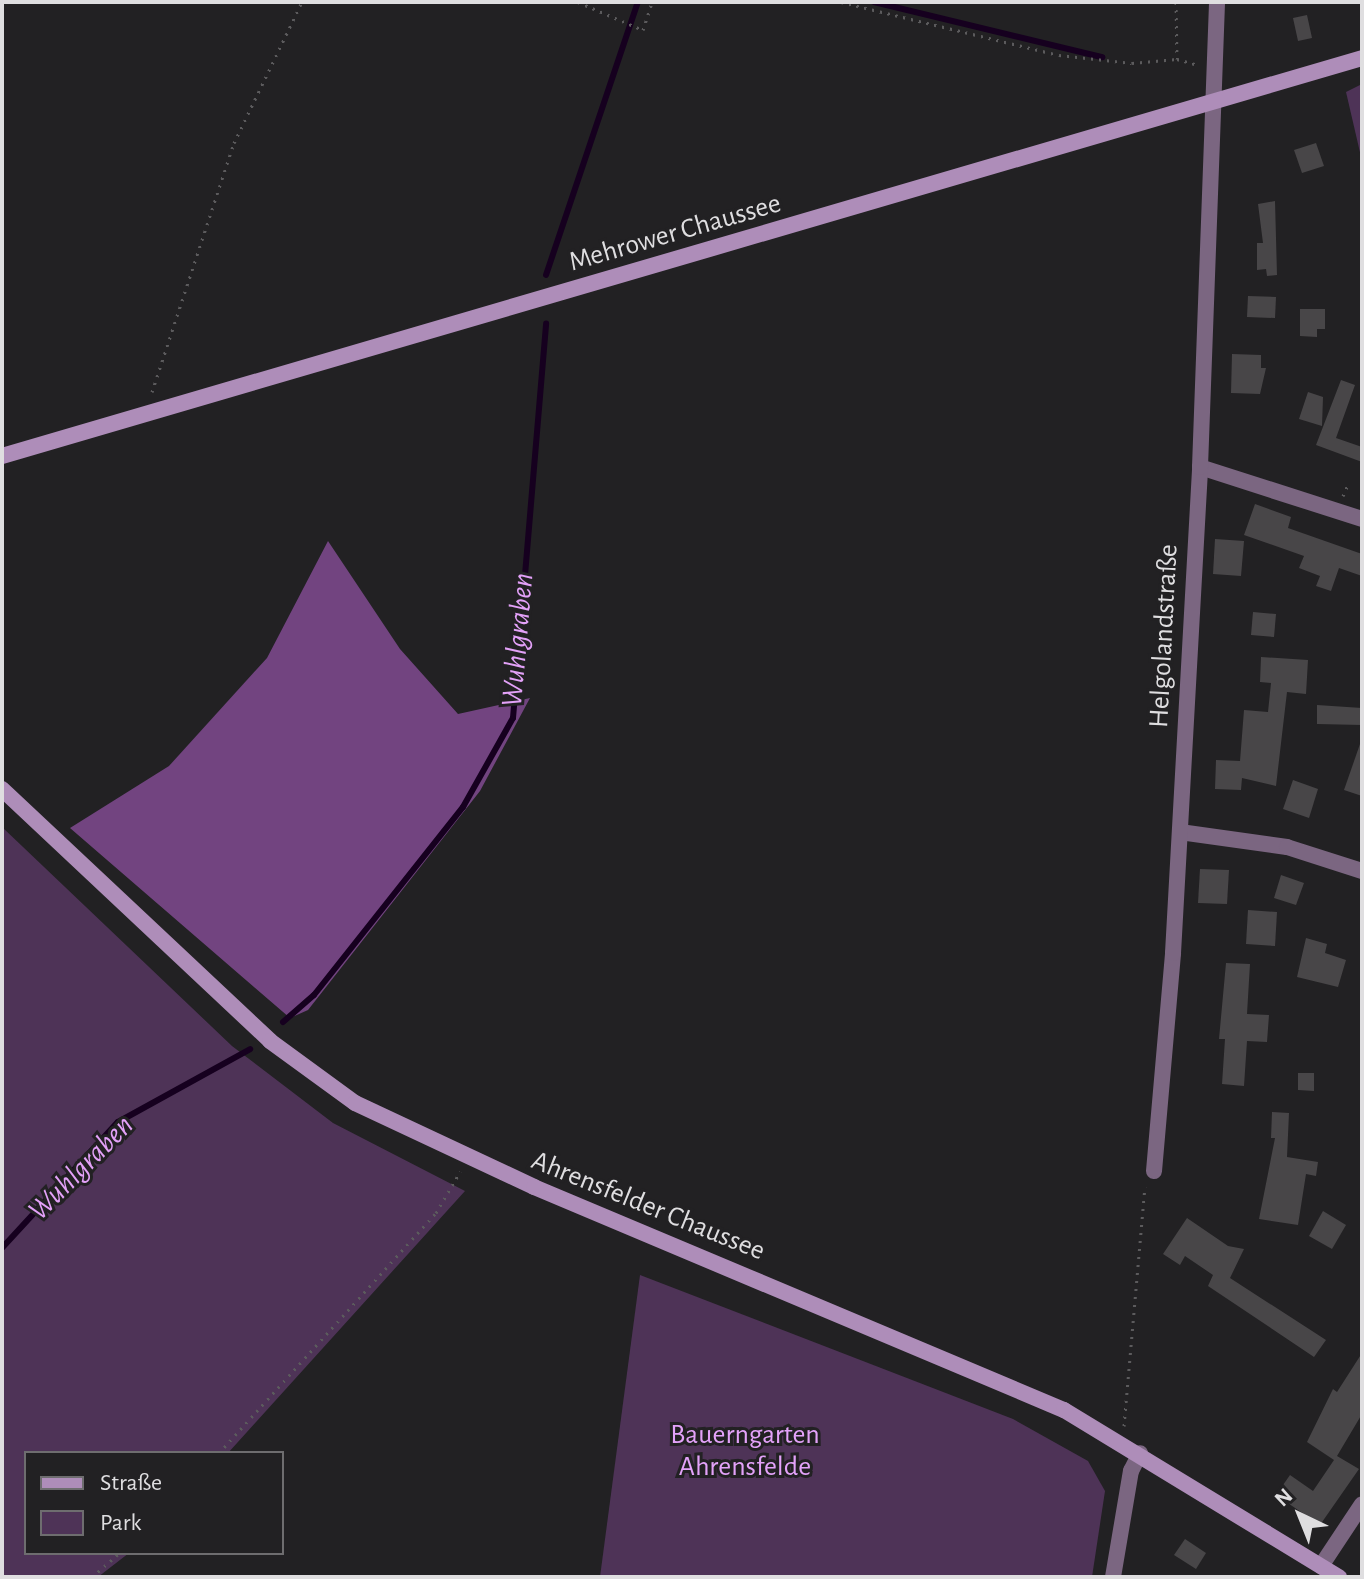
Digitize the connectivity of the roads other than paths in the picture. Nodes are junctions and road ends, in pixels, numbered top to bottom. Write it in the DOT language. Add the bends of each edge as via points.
graph roads {
  1 [pos="1217,2"];
  2 [pos="1362,58"];
  3 [pos="1214,104"];
  4 [pos="2,456"];
  5 [pos="1200,467"];
  6 [pos="1362,519"];
  7 [pos="2,789"];
  8 [pos="1180,832"];
  9 [pos="1362,871"];
  10 [pos="1154,1171"];
  11 [pos="1140,1453"];
  12 [pos="1362,1504"];
  13 [pos="1321,1566"];
  14 [pos="1113,1577"];
  15 [pos="1339,1577"];
  1 -- 3 [label="street, Helgolandstraße"];
  2 -- 3 [label="main road, Mehrower Chaussee"];
  3 -- 4 [label="main road, Mehrower Chaussee"];
  3 -- 5 [label="street, Helgolandstraße"];
  5 -- 6 [label="street"];
  5 -- 8 [label="street, Helgolandstraße"];
  7 -- 11 [label="main road, Ahrensfelder Chaussee" via="307,1070 367,1110 466,1158 969,1366"];
  8 -- 9 [label="street" via="1272,844"];
  8 -- 10 [label="street, Helgolandstraße"];
  11 -- 13 [label="main road, Ahrensfelder Chaussee"];
  11 -- 14 [label="street" via="1131,1471"];
  12 -- 13 [label="street"];
  13 -- 15 [label="main road, Ahrensfelder Chaussee"];
}
